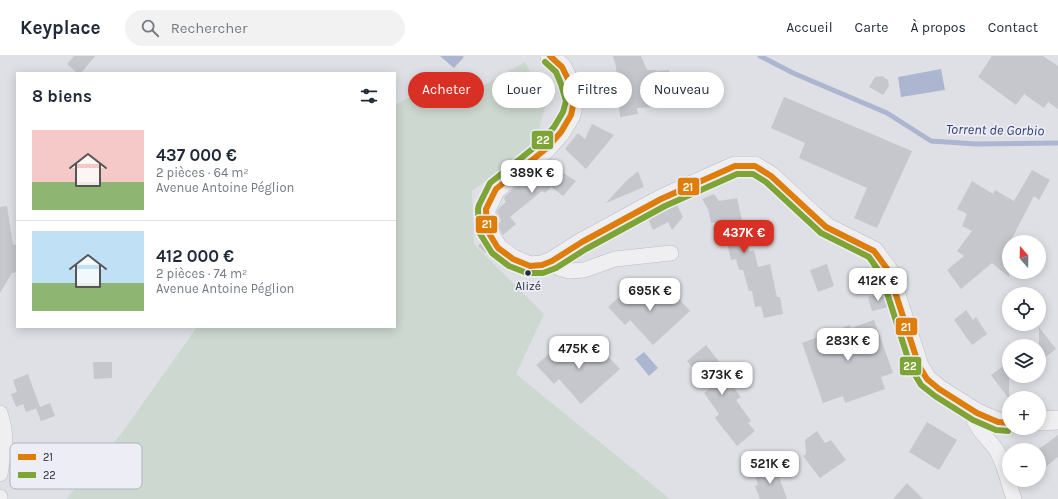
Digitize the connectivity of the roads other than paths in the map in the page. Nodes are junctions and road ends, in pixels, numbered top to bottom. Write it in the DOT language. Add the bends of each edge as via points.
graph roads {
  1 [pos="550,56"];
  2 [pos="671,253"];
  3 [pos="552,261"];
  4 [pos="0,413"];
  5 [pos="977,413"];
  6 [pos="1058,420"];
  7 [pos="1046,421"];
  8 [pos="1002,422"];
  9 [pos="0,474"];
  10 [pos="1014,499"];
  1 -- 3 [label="street" via="562,67 569,81 574,101 571,115 547,148 496,189 486,209 487,230 498,248 513,259 530,266"];
  2 -- 3 [label="street" via="615,259 584,270 569,271 559,268"];
  3 -- 5 [label="street" via="661,198 735,166 755,166 772,176 826,227 874,251 888,270 919,366 927,379"];
  4 -- 9 [label="street" via="5,443"];
  5 -- 8 [label="street"];
  5 -- 10 [label="street" via="974,420 998,452"];
  6 -- 7 [label="street"];
}
